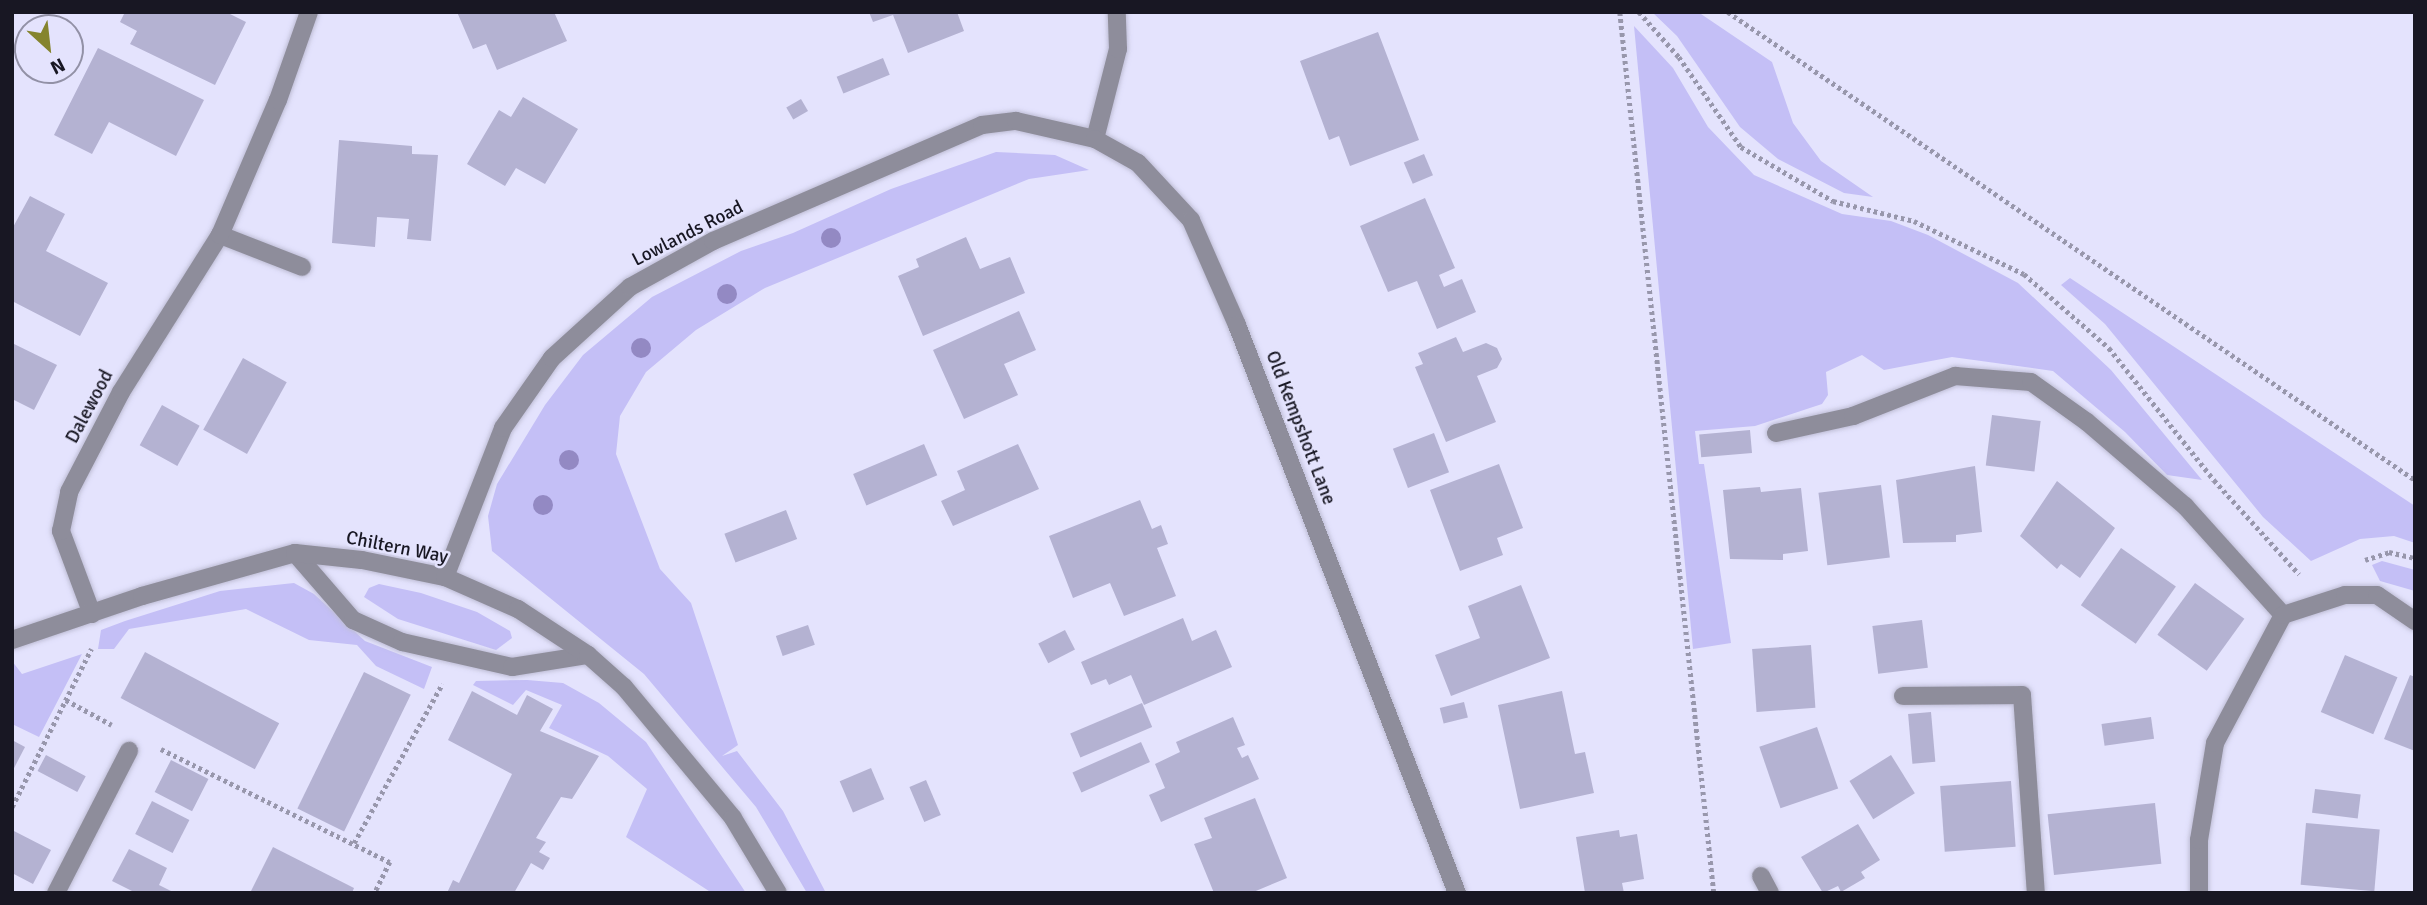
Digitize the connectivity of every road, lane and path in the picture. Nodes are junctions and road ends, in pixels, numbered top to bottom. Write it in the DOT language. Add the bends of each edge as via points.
graph roads {
  1 [pos="309,12"];
  2 [pos="1118,12"];
  3 [pos="1620,12"];
  4 [pos="1639,12"];
  5 [pos="1728,12"];
  6 [pos="1095,139"];
  7 [pos="220,235"];
  8 [pos="302,267"];
  9 [pos="1776,433"];
  10 [pos="2415,480"];
  11 [pos="295,553"];
  12 [pos="2415,558"];
  13 [pos="2352,565"];
  14 [pos="445,577"];
  15 [pos="2312,578"];
  16 [pos="92,614"];
  17 [pos="2283,615"];
  18 [pos="2415,621"];
  19 [pos="96,639"];
  20 [pos="12,640"];
  21 [pos="589,656"];
  22 [pos="446,677"];
  23 [pos="1903,696"];
  24 [pos="66,700"];
  25 [pos="115,726"];
  26 [pos="157,747"];
  27 [pos="129,751"];
  28 [pos="12,807"];
  29 [pos="354,843"];
  30 [pos="1760,876"];
  31 [pos="56,893"];
  32 [pos="374,893"];
  33 [pos="778,893"];
  34 [pos="1457,893"];
  35 [pos="1714,893"];
  36 [pos="1770,893"];
  37 [pos="2036,893"];
  38 [pos="2199,893"];
  1 -- 7 [label="street, Dalewood" via="278,100"];
  2 -- 6 [label="street" via="1118,49"];
  3 -- 35 [label="path"];
  4 -- 15 [label="path" via="1679,57 1741,147 1833,201 1914,221 2024,274 2109,348 2214,480 2302,578"];
  5 -- 10 [label="path"];
  6 -- 14 [label="street, Lowlands Road" via="1016,121 982,125 713,241 630,287 552,358 503,428"];
  6 -- 34 [label="street, Old Kempshott Lane" via="1138,163 1191,219 1237,325"];
  7 -- 8 [label="street"];
  7 -- 16 [label="street, Dalewood" via="121,392 69,492 61,531"];
  9 -- 17 [label="street" via="1853,416 1955,376 2031,382 2087,422 2185,506"];
  11 -- 14 [label="street, Chiltern Way" via="362,560"];
  11 -- 16 [label="street, Chiltern Way"];
  11 -- 21 [label="street" via="353,620 402,642 512,667"];
  12 -- 13 [label="path" via="2389,552"];
  14 -- 21 [label="street, Chiltern Way" via="518,609"];
  16 -- 20 [label="street, Chiltern Way"];
  17 -- 18 [label="street" via="2345,595 2377,595"];
  17 -- 38 [label="street" via="2215,743 2199,840"];
  19 -- 24 [label="path"];
  21 -- 33 [label="street, Chiltern Way" via="624,687 733,818"];
  22 -- 29 [label="path"];
  23 -- 37 [label="street" via="2022,695"];
  24 -- 25 [label="path"];
  24 -- 28 [label="path"];
  26 -- 29 [label="path"];
  27 -- 31 [label="street"];
  29 -- 32 [label="path" via="390,862"];
  30 -- 36 [label="street"];
}
